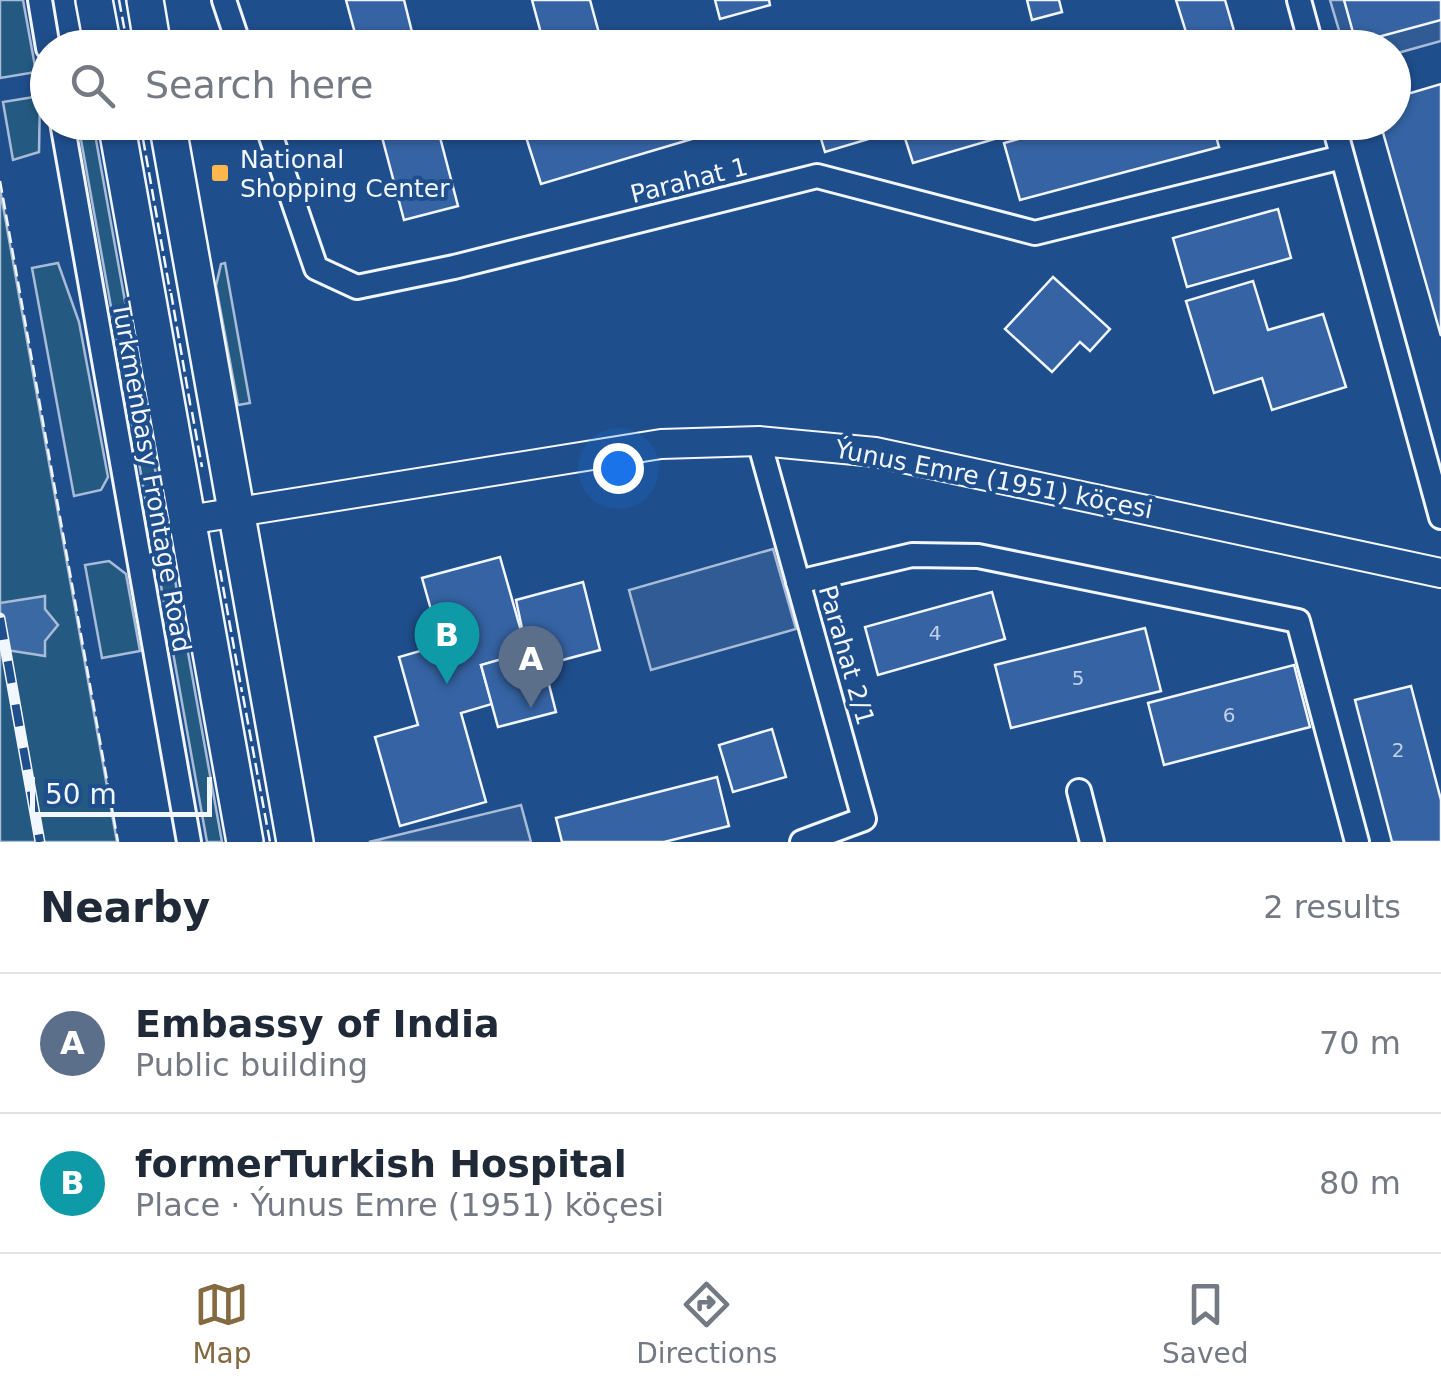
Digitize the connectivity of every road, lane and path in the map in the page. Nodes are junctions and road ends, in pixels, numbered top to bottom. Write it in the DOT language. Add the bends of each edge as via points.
graph roads {
  1 [pos="40,0"];
  2 [pos="94,0"];
  3 [pos="145,0"];
  4 [pos="224,0"];
  5 [pos="1299,0"];
  6 [pos="45,30"];
  7 [pos="99,30"];
  8 [pos="150,30"];
  9 [pos="234,30"];
  10 [pos="1307,30"];
  11 [pos="65,140"];
  12 [pos="119,140"];
  13 [pos="170,140"];
  14 [pos="272,140"];
  15 [pos="1338,140"];
  16 [pos="1342,157"];
  17 [pos="758,442"];
  18 [pos="236,514"];
  19 [pos="1441,516"];
  20 [pos="188,520"];
  21 [pos="1441,573"];
  22 [pos="798,582"];
  23 [pos="1079,791"];
  24 [pos="189,842"];
  25 [pos="245,842"];
  26 [pos="295,842"];
  27 [pos="802,842"];
  28 [pos="1092,842"];
  29 [pos="1357,842"];
  1 -- 6 [label="street"];
  2 -- 7 [label="main road"];
  3 -- 8 [label="main road"];
  4 -- 9 [label="street"];
  5 -- 10 [label="street"];
  11 -- 24 [label="street, Turkmenbasy Frontage Road"];
  12 -- 20 [label="main road"];
  13 -- 18 [label="main road"];
  14 -- 16 [label="street, Parahat 1" via="316,268 357,287 817,176 1035,232"];
  15 -- 16 [label="street"];
  16 -- 19 [label="street"];
  17 -- 18 [label="street, Ýunus Emre (1951) köçesi" via="661,444"];
  17 -- 21 [label="street, Ýunus Emre (1951) köçesi" via="875,452"];
  17 -- 22 [label="street, Parahat 2/1"];
  18 -- 20 [label="street, Ýunus Emre (1951) köçesi"];
  18 -- 26 [label="main road"];
  20 -- 25 [label="main road"];
  22 -- 27 [label="street, Parahat 2/1" via="864,819"];
  22 -- 29 [label="street" via="912,554 978,556 1298,621"];
  23 -- 28 [label="street"];
}
